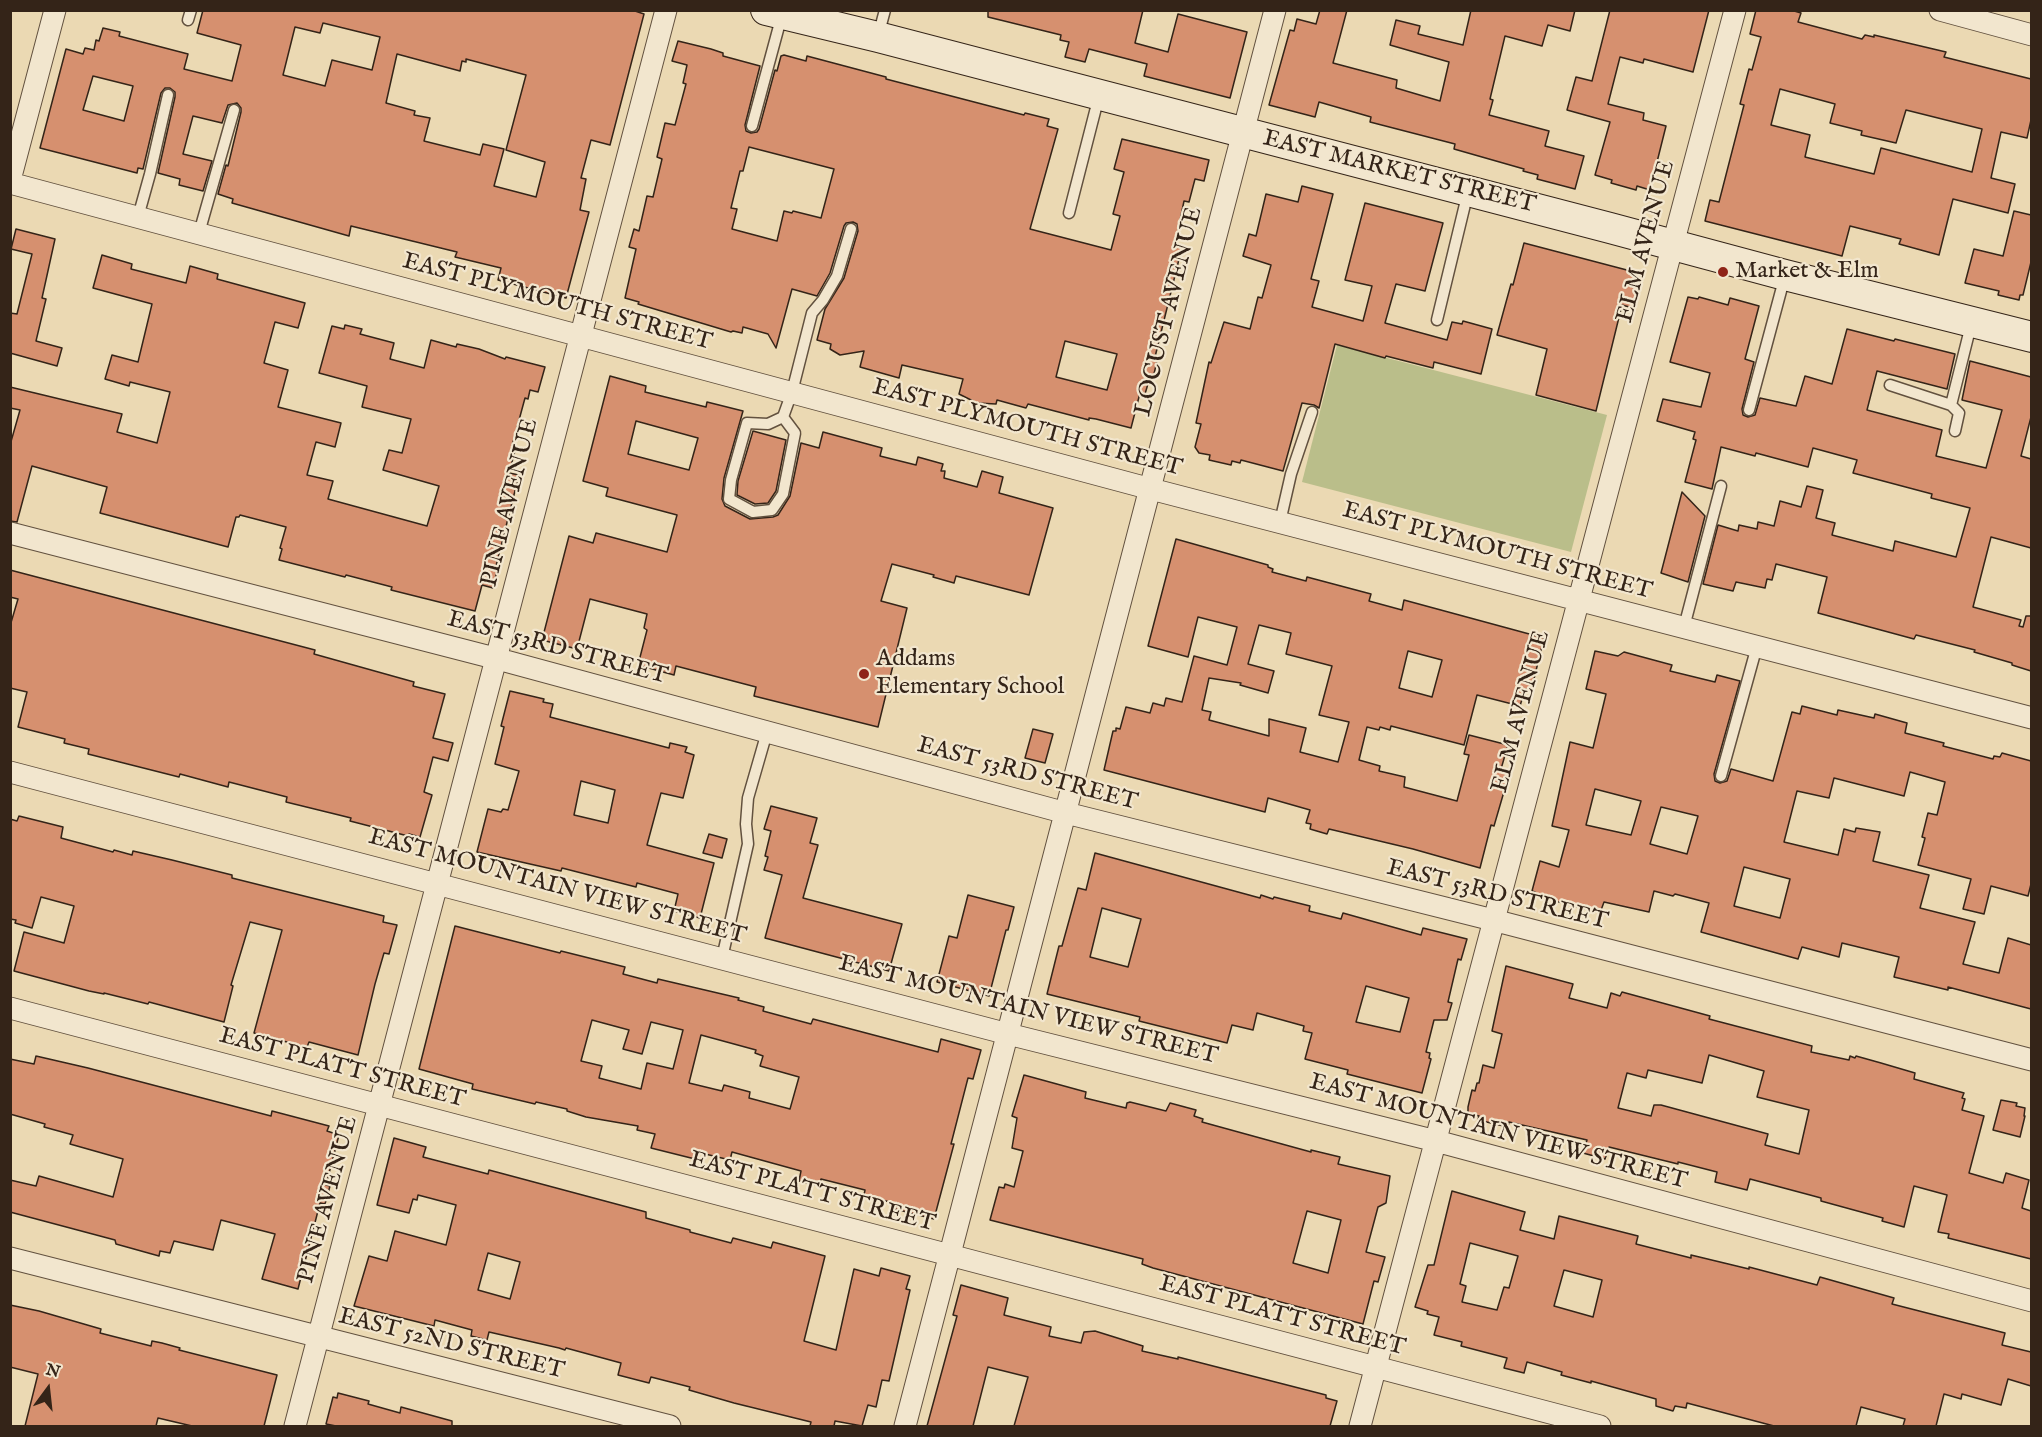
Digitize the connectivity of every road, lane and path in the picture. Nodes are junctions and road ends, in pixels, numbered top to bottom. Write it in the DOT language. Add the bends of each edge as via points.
graph roads {
  1 [pos="55,10"];
  2 [pos="666,10"];
  3 [pos="1275,10"];
  4 [pos="1735,10"];
  5 [pos="1940,10"];
  6 [pos="774,13"];
  7 [pos="881,24"];
  8 [pos="2031,35"];
  9 [pos="1099,95"];
  10 [pos="168,96"];
  11 [pos="234,110"];
  12 [pos="752,126"];
  13 [pos="1242,133"];
  14 [pos="10,182"];
  15 [pos="1468,191"];
  16 [pos="1069,213"];
  17 [pos="138,217"];
  18 [pos="851,229"];
  19 [pos="199,233"];
  20 [pos="1673,244"];
  21 [pos="1785,275"];
  22 [pos="1437,320"];
  23 [pos="1972,321"];
  24 [pos="580,335"];
  25 [pos="2031,337"];
  26 [pos="1890,385"];
  27 [pos="792,392"];
  28 [pos="1952,405"];
  29 [pos="1749,410"];
  30 [pos="1312,412"];
  31 [pos="783,417"];
  32 [pos="1955,430"];
  33 [pos="1721,486"];
  34 [pos="1151,489"];
  35 [pos="1280,522"];
  36 [pos="10,533"];
  37 [pos="1578,599"];
  38 [pos="1684,627"];
  39 [pos="1757,646"];
  40 [pos="498,659"];
  41 [pos="2031,718"];
  42 [pos="767,732"];
  43 [pos="10,772"];
  44 [pos="1721,776"];
  45 [pos="1066,813"];
  46 [pos="438,883"];
  47 [pos="1492,920"];
  48 [pos="722,958"];
  49 [pos="10,1008"];
  50 [pos="1008,1034"];
  51 [pos="2031,1060"];
  52 [pos="381,1105"];
  53 [pos="1436,1141"];
  54 [pos="950,1256"];
  55 [pos="10,1258"];
  56 [pos="2031,1301"];
  57 [pos="318,1338"];
  58 [pos="1375,1367"];
  59 [pos="295,1426"];
  60 [pos="670,1426"];
  61 [pos="905,1426"];
  62 [pos="1360,1426"];
  63 [pos="1600,1426"];
  1 -- 14 [label="street"];
  2 -- 24 [label="street, PINE AVENUE"];
  3 -- 13 [label="street, LOCUST AVENUE"];
  4 -- 20 [label="street, ELM AVENUE"];
  5 -- 8 [label="street"];
  6 -- 7 [label="street, EAST MARKET STREET"];
  6 -- 12 [label="lane"];
  7 -- 9 [label="street, EAST MARKET STREET"];
  9 -- 13 [label="street, EAST MARKET STREET"];
  9 -- 16 [label="lane"];
  10 -- 17 [label="lane"];
  11 -- 19 [label="lane"];
  13 -- 15 [label="street, EAST MARKET STREET"];
  13 -- 34 [label="street, LOCUST AVENUE"];
  14 -- 17 [label="street, EAST PLYMOUTH STREET"];
  15 -- 20 [label="street, EAST MARKET STREET"];
  15 -- 22 [label="lane"];
  17 -- 19 [label="street, EAST PLYMOUTH STREET"];
  18 -- 27 [label="lane" via="837,276 812,313"];
  19 -- 24 [label="street, EAST PLYMOUTH STREET"];
  20 -- 21 [label="street, EAST MARKET STREET"];
  20 -- 37 [label="street, ELM AVENUE"];
  21 -- 23 [label="street, EAST MARKET STREET"];
  21 -- 29 [label="lane"];
  23 -- 25 [label="street, EAST MARKET STREET"];
  23 -- 28 [label="lane"];
  24 -- 27 [label="street, EAST PLYMOUTH STREET"];
  24 -- 40 [label="street, PINE AVENUE"];
  26 -- 28 [label="lane"];
  27 -- 31 [label="lane"];
  27 -- 34 [label="street, EAST PLYMOUTH STREET"];
  28 -- 32 [label="lane" via="1959,413"];
  30 -- 35 [label="lane"];
  31 -- 31 [label="lane" via="795,433 783,494 772,510 753,512 729,499 730,480 747,423 768,424"];
  33 -- 38 [label="lane"];
  34 -- 35 [label="street, EAST PLYMOUTH STREET"];
  34 -- 45 [label="street, LOCUST AVENUE"];
  35 -- 37 [label="street, EAST PLYMOUTH STREET"];
  36 -- 40 [label="street, EAST 53RD STREET"];
  37 -- 38 [label="street, EAST PLYMOUTH STREET"];
  37 -- 47 [label="street, ELM AVENUE"];
  38 -- 39 [label="street, EAST PLYMOUTH STREET"];
  39 -- 41 [label="street, EAST PLYMOUTH STREET"];
  39 -- 44 [label="lane"];
  40 -- 42 [label="street, EAST 53RD STREET"];
  40 -- 46 [label="street, PINE AVENUE"];
  42 -- 45 [label="street, EAST 53RD STREET"];
  42 -- 48 [label="lane" via="748,798 748,844"];
  43 -- 46 [label="street, EAST MOUNTAIN VIEW STREET"];
  45 -- 47 [label="street, EAST 53RD STREET"];
  45 -- 50 [label="street, LOCUST AVENUE"];
  46 -- 48 [label="street, EAST MOUNTAIN VIEW STREET"];
  46 -- 52 [label="street, PINE AVENUE"];
  47 -- 51 [label="street, EAST 53RD STREET"];
  47 -- 53 [label="street, ELM AVENUE"];
  48 -- 50 [label="street, EAST MOUNTAIN VIEW STREET"];
  49 -- 52 [label="street, EAST PLATT STREET"];
  50 -- 53 [label="street, EAST MOUNTAIN VIEW STREET"];
  50 -- 54 [label="street, LOCUST AVENUE"];
  52 -- 54 [label="street, EAST PLATT STREET"];
  52 -- 57 [label="street, PINE AVENUE"];
  53 -- 56 [label="street, EAST MOUNTAIN VIEW STREET"];
  53 -- 58 [label="street, ELM AVENUE"];
  54 -- 58 [label="street, EAST PLATT STREET"];
  54 -- 61 [label="street, LOCUST AVENUE"];
  55 -- 57 [label="street, EAST 52ND STREET"];
  57 -- 59 [label="street, PINE AVENUE"];
  57 -- 60 [label="street, EAST 52ND STREET"];
  58 -- 62 [label="street, ELM AVENUE"];
  58 -- 63 [label="street, EAST PLATT STREET"];
}
